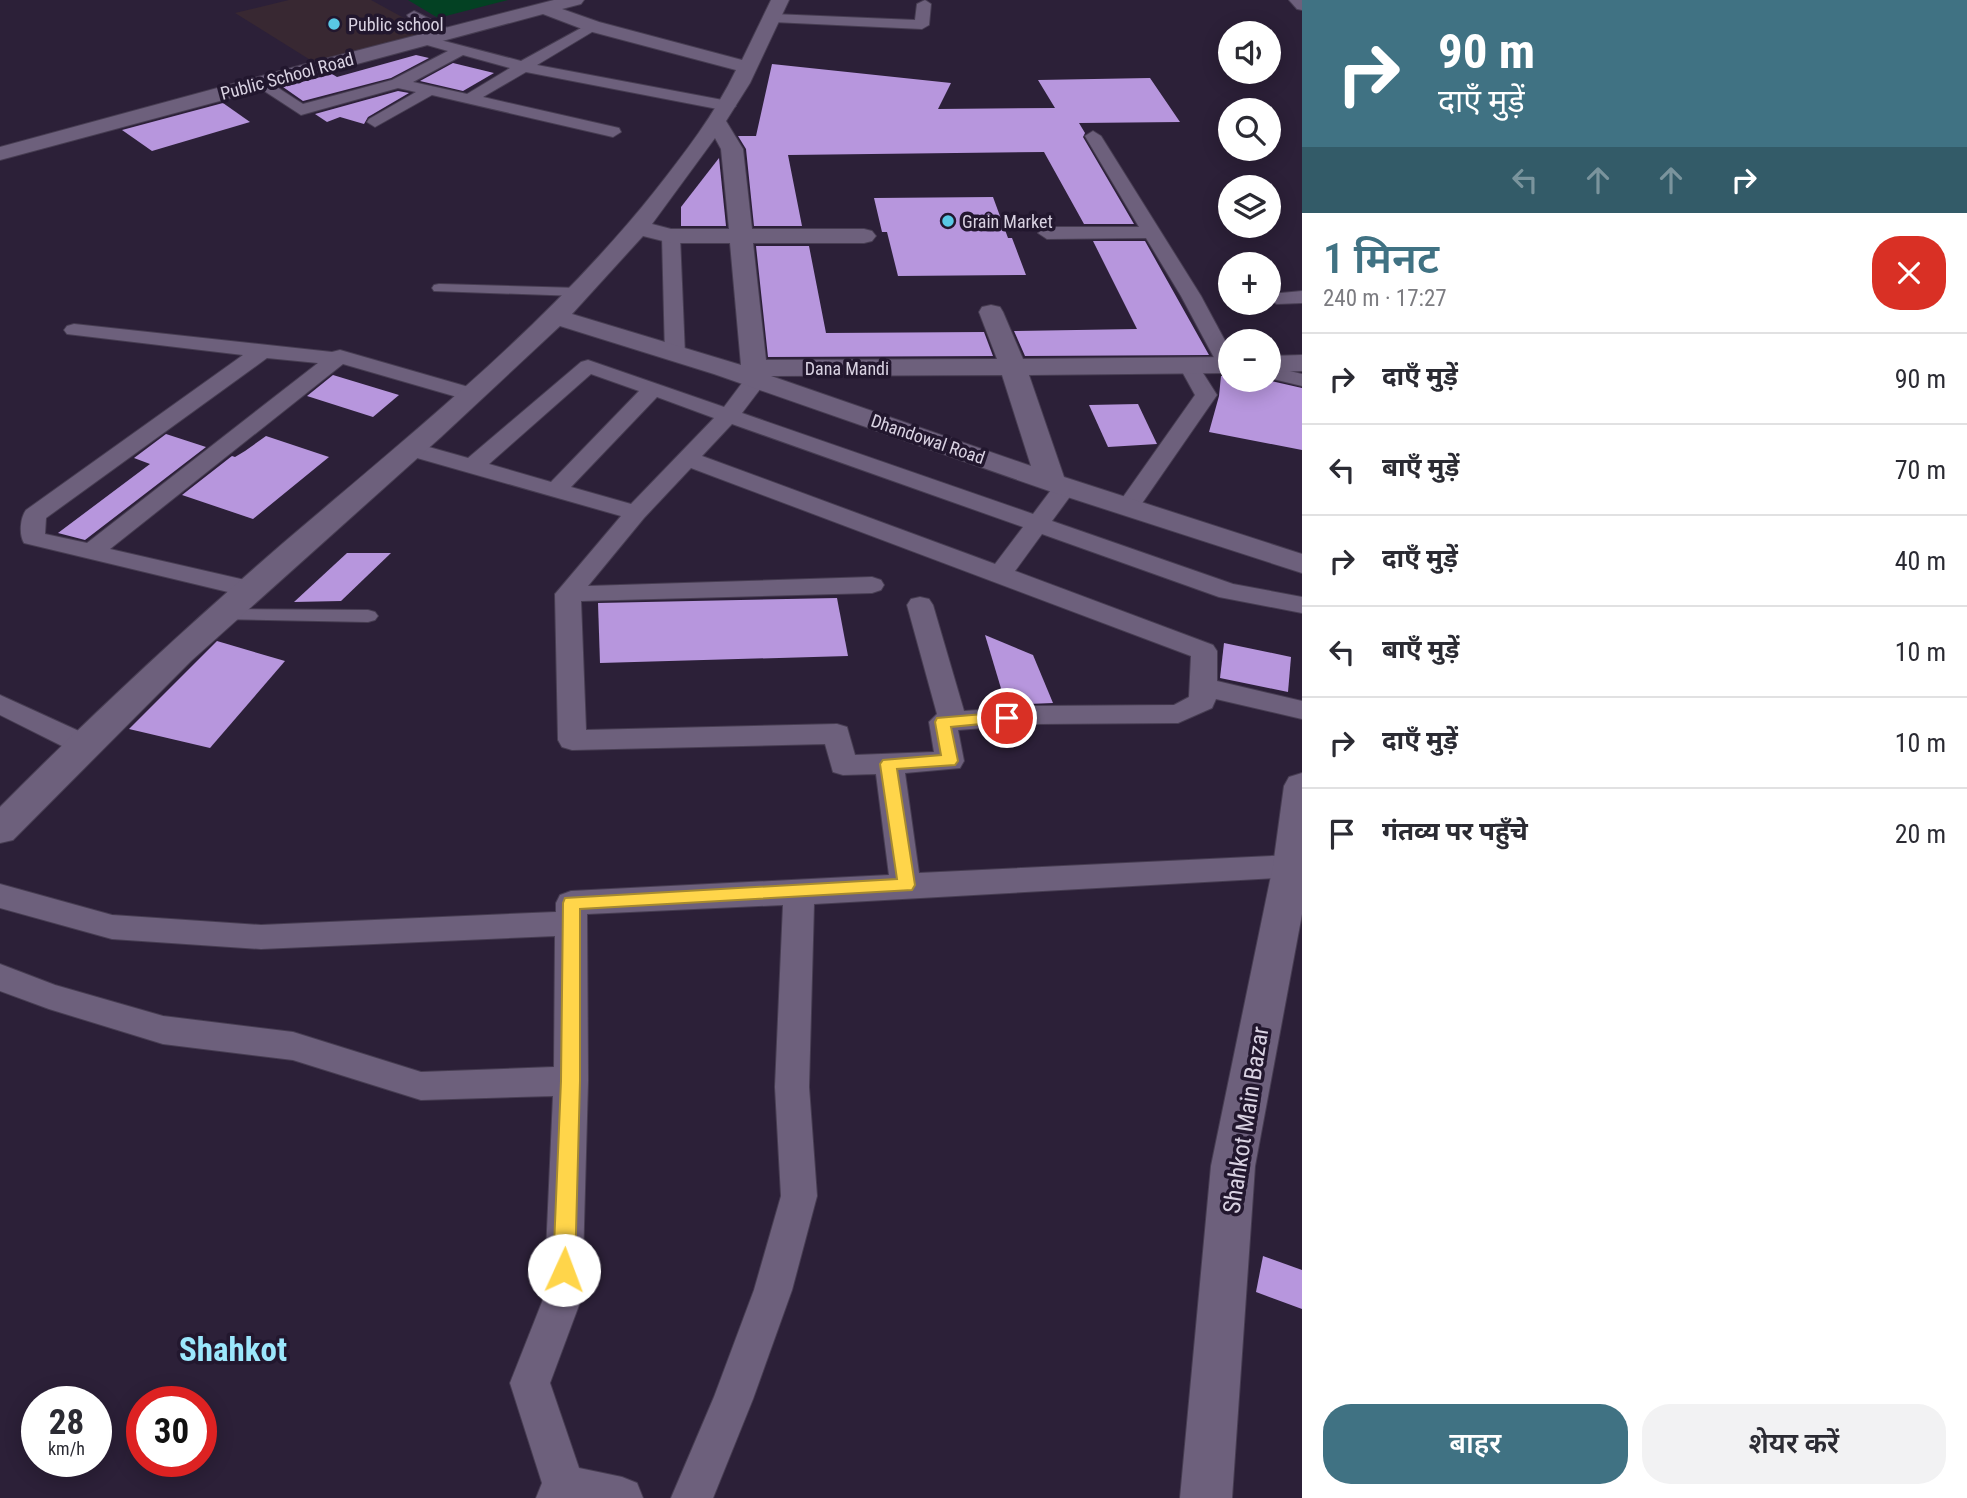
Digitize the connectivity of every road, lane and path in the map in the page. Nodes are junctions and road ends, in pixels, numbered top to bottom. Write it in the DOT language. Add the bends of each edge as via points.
graph roads {
  1 [pos="575,0"];
  2 [pos="1296,0"];
  3 [pos="924,4"];
  4 [pos="1302,6"];
  5 [pos="544,8"];
  6 [pos="776,9"];
  7 [pos="414,15"];
  8 [pos="592,26"];
  9 [pos="454,42"];
  10 [pos="524,66"];
  11 [pos="747,67"];
  12 [pos="260,83"];
  13 [pos="398,83"];
  14 [pos="430,90"];
  15 [pos="469,99"];
  16 [pos="722,113"];
  17 [pos="375,122"];
  18 [pos="613,132"];
  19 [pos="1093,136"];
  20 [pos="0,154"];
  21 [pos="639,228"];
  22 [pos="1153,232"];
  23 [pos="1046,233"];
  24 [pos="671,236"];
  25 [pos="741,236"];
  26 [pos="864,236"];
  27 [pos="439,288"];
  28 [pos="578,292"];
  29 [pos="1302,297"];
  30 [pos="1281,298"];
  31 [pos="991,312"];
  32 [pos="554,316"];
  33 [pos="74,330"];
  34 [pos="1218,346"];
  35 [pos="261,352"];
  36 [pos="675,355"];
  37 [pos="336,359"];
  38 [pos="1302,363"];
  39 [pos="1281,364"];
  40 [pos="1218,365"];
  41 [pos="1189,366"];
  42 [pos="1013,368"];
  43 [pos="755,374"];
  44 [pos="1281,375"];
  45 [pos="1302,380"];
  46 [pos="653,388"];
  47 [pos="471,395"];
  48 [pos="729,415"];
  49 [pos="411,449"];
  50 [pos="688,459"];
  51 [pos="473,466"];
  52 [pos="1058,485"];
  53 [pos="556,490"];
  54 [pos="1128,507"];
  55 [pos="636,513"];
  56 [pos="1038,524"];
  57 [pos="91,552"];
  58 [pos="1302,564"];
  59 [pos="1000,574"];
  60 [pos="872,585"];
  61 [pos="249,589"];
  62 [pos="568,594"];
  63 [pos="920,605"];
  64 [pos="1302,605"];
  65 [pos="222,615"];
  66 [pos="368,616"];
  67 [pos="1203,687"];
  68 [pos="0,704"];
  69 [pos="1302,710"];
  70 [pos="953,722"];
  71 [pos="82,744"];
  72 [pos="888,764"];
  73 [pos="1302,786"];
  74 [pos="0,830"];
  75 [pos="1292,866"];
  76 [pos="906,885"];
  77 [pos="799,893"];
  78 [pos="0,895"];
  79 [pos="570,923"];
  80 [pos="0,977"];
  81 [pos="570,1081"];
  82 [pos="560,1492"];
  83 [pos="622,1498"];
  84 [pos="692,1498"];
  85 [pos="1206,1498"];
  1 -- 5 [label="street, Public School Road"];
  2 -- 4 [label="street"];
  3 -- 6 [label="street" via="922,24"];
  5 -- 8 [label="street"];
  5 -- 9 [label="street, Public School Road"];
  6 -- 11 [label="street"];
  7 -- 9 [label="street"];
  8 -- 10 [label="street"];
  8 -- 11 [label="street"];
  9 -- 10 [label="street"];
  9 -- 12 [label="street, Public School Road" via="435,35"];
  9 -- 13 [label="street"];
  10 -- 15 [label="street"];
  10 -- 16 [label="street"];
  11 -- 16 [label="street"];
  12 -- 13 [label="street" via="301,110"];
  12 -- 20 [label="street, Public School Road"];
  13 -- 14 [label="street"];
  14 -- 15 [label="street"];
  14 -- 17 [label="street"];
  15 -- 18 [label="street"];
  16 -- 21 [label="street"];
  16 -- 25 [label="street" via="733,149"];
  19 -- 22 [label="street"];
  21 -- 24 [label="street"];
  21 -- 28 [label="street"];
  22 -- 23 [label="street"];
  22 -- 34 [label="street"];
  24 -- 25 [label="street"];
  24 -- 36 [label="street"];
  25 -- 26 [label="street"];
  25 -- 43 [label="street"];
  27 -- 28 [label="street"];
  28 -- 32 [label="street"];
  29 -- 30 [label="street"];
  31 -- 42 [label="street"];
  32 -- 36 [label="street, Dhandowal Road"];
  32 -- 47 [label="street"];
  33 -- 35 [label="street"];
  35 -- 37 [label="street"];
  35 -- 57 [label="street" via="34,515 33,538"];
  36 -- 43 [label="street, Dhandowal Road"];
  37 -- 47 [label="street" via="340,356"];
  37 -- 57 [label="street"];
  38 -- 39 [label="street"];
  40 -- 41 [label="street"];
  41 -- 42 [label="street"];
  41 -- 54 [label="street" via="1206,395"];
  42 -- 43 [label="street, Dana Mandi"];
  42 -- 52 [label="street"];
  43 -- 48 [label="street"];
  43 -- 52 [label="street, Dhandowal Road"];
  44 -- 45 [label="street"];
  46 -- 48 [label="street"];
  46 -- 51 [label="street" via="588,366"];
  46 -- 53 [label="street"];
  47 -- 49 [label="street"];
  48 -- 50 [label="street"];
  48 -- 56 [label="street"];
  49 -- 51 [label="street"];
  49 -- 61 [label="street"];
  50 -- 55 [label="street"];
  50 -- 59 [label="street"];
  51 -- 53 [label="street"];
  52 -- 54 [label="street, Dhandowal Road"];
  52 -- 56 [label="street"];
  53 -- 55 [label="street"];
  54 -- 58 [label="street, Dhandowal Road"];
  55 -- 62 [label="street"];
  56 -- 59 [label="street"];
  56 -- 64 [label="street" via="1228,591"];
  57 -- 61 [label="street"];
  59 -- 67 [label="street" via="1204,651"];
  60 -- 62 [label="street"];
  61 -- 65 [label="street"];
  62 -- 72 [label="street" via="572,740 837,734 843,765"];
  63 -- 70 [label="street"];
  65 -- 66 [label="street"];
  65 -- 71 [label="street"];
  67 -- 69 [label="street"];
  67 -- 70 [label="street" via="1202,702 1178,714 1034,715"];
  68 -- 71 [label="street"];
  70 -- 72 [label="street" via="943,722 950,761"];
  71 -- 74 [label="street"];
  72 -- 76 [label="street"];
  73 -- 75 [label="street, Shahkot Main Bazar"];
  75 -- 76 [label="street"];
  75 -- 85 [label="street, Shahkot Main Bazar" via="1233,1166"];
  76 -- 77 [label="street"];
  77 -- 79 [label="street" via="571,903"];
  77 -- 84 [label="street" via="792,1087 799,1196 773,1290"];
  78 -- 79 [label="street" via="112,927 261,937"];
  79 -- 81 [label="street"];
  80 -- 81 [label="street" via="163,1030 293,1046 421,1086"];
  81 -- 82 [label="street" via="563,1297 530,1383"];
  82 -- 83 [label="street"];
}
